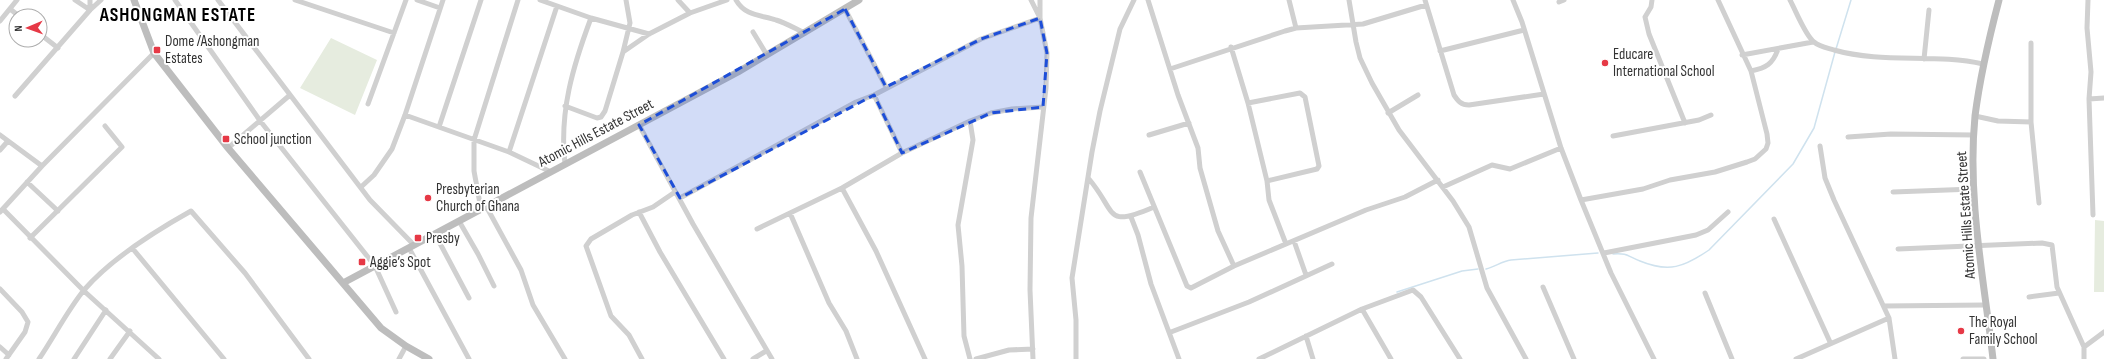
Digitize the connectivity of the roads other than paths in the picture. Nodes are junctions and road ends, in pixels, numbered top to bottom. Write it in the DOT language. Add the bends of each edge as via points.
graph roads {
  1 [pos="17,0"];
  2 [pos="75,0"];
  3 [pos="90,0"];
  4 [pos="101,0"];
  5 [pos="134,0"];
  6 [pos="175,0"];
  7 [pos="218,0"];
  8 [pos="295,0"];
  9 [pos="406,0"];
  10 [pos="417,0"];
  11 [pos="443,0"];
  12 [pos="481,0"];
  13 [pos="518,0"];
  14 [pos="540,0"];
  15 [pos="626,0"];
  16 [pos="678,0"];
  17 [pos="727,0"];
  18 [pos="736,0"];
  19 [pos="859,0"];
  20 [pos="1031,0"];
  21 [pos="1040,0"];
  22 [pos="1134,0"];
  23 [pos="1148,0"];
  24 [pos="1289,0"];
  25 [pos="1349,0"];
  26 [pos="1513,0"];
  27 [pos="1652,0"];
  28 [pos="1718,0"];
  29 [pos="1790,0"];
  30 [pos="1999,0"];
  31 [pos="2088,0"];
  32 [pos="1425,2"];
  33 [pos="557,6"];
  34 [pos="11,8"];
  35 [pos="440,8"];
  36 [pos="845,9"];
  37 [pos="90,10"];
  38 [pos="1929,10"];
  39 [pos="8,11"];
  40 [pos="690,13"];
  41 [pos="591,18"];
  42 [pos="1040,18"];
  43 [pos="0,21"];
  44 [pos="1353,25"];
  45 [pos="1296,28"];
  46 [pos="629,29"];
  47 [pos="1524,30"];
  48 [pos="753,32"];
  49 [pos="394,33"];
  50 [pos="805,33"];
  51 [pos="649,34"];
  52 [pos="48,40"];
  53 [pos="1813,42"];
  54 [pos="2031,43"];
  55 [pos="1231,47"];
  56 [pos="58,48"];
  57 [pos="1778,49"];
  58 [pos="1440,51"];
  59 [pos="623,52"];
  60 [pos="154,53"];
  61 [pos="767,55"];
  62 [pos="1742,55"];
  63 [pos="1924,59"];
  64 [pos="1983,64"];
  65 [pos="1170,69"];
  66 [pos="1750,71"];
  67 [pos="886,87"];
  68 [pos="1544,94"];
  69 [pos="290,95"];
  70 [pos="874,95"];
  71 [pos="1418,95"];
  72 [pos="15,96"];
  73 [pos="2104,98"];
  74 [pos="2089,99"];
  75 [pos="1248,103"];
  76 [pos="368,104"];
  77 [pos="565,106"];
  78 [pos="1043,107"];
  79 [pos="1388,113"];
  80 [pos="405,115"];
  81 [pos="1711,115"];
  82 [pos="1975,116"];
  83 [pos="970,121"];
  84 [pos="260,122"];
  85 [pos="2031,122"];
  86 [pos="1189,123"];
  87 [pos="1685,123"];
  88 [pos="639,125"];
  89 [pos="106,126"];
  90 [pos="439,127"];
  91 [pos="1974,134"];
  92 [pos="0,135"];
  93 [pos="1149,135"];
  94 [pos="1613,136"];
  95 [pos="1848,137"];
  96 [pos="474,140"];
  97 [pos="8,141"];
  98 [pos="1820,146"];
  99 [pos="228,148"];
  100 [pos="1561,148"];
  101 [pos="0,150"];
  102 [pos="509,152"];
  103 [pos="902,153"];
  104 [pos="565,164"];
  105 [pos="42,166"];
  106 [pos="551,172"];
  107 [pos="1140,172"];
  108 [pos="1089,180"];
  109 [pos="1438,180"];
  110 [pos="1267,181"];
  111 [pos="27,182"];
  112 [pos="361,187"];
  113 [pos="842,188"];
  114 [pos="1443,188"];
  115 [pos="1974,189"];
  116 [pos="675,192"];
  117 [pos="1893,192"];
  118 [pos="680,198"];
  119 [pos="1582,200"];
  120 [pos="2039,203"];
  121 [pos="1154,207"];
  122 [pos="484,208"];
  123 [pos="2,211"];
  124 [pos="58,211"];
  125 [pos="639,212"];
  126 [pos="1728,212"];
  127 [pos="790,213"];
  128 [pos="2093,215"];
  129 [pos="1131,217"];
  130 [pos="1774,219"];
  131 [pos="459,221"];
  132 [pos="757,229"];
  133 [pos="435,234"];
  134 [pos="30,238"];
  135 [pos="1294,241"];
  136 [pos="1286,244"];
  137 [pos="1978,245"];
  138 [pos="411,247"];
  139 [pos="133,249"];
  140 [pos="1898,250"];
  141 [pos="1604,253"];
  142 [pos="1332,264"];
  143 [pos="375,266"];
  144 [pos="1234,266"];
  145 [pos="1306,275"];
  146 [pos="343,283"];
  147 [pos="494,286"];
  148 [pos="1542,287"];
  149 [pos="0,289"];
  150 [pos="84,291"];
  151 [pos="1705,293"];
  152 [pos="2059,293"];
  153 [pos="2029,297"];
  154 [pos="469,298"];
  155 [pos="1986,304"];
  156 [pos="1884,306"];
  157 [pos="1362,309"];
  158 [pos="106,310"];
  159 [pos="396,312"];
  160 [pos="1889,318"];
  161 [pos="130,331"];
  162 [pos="1171,332"];
  163 [pos="2104,332"];
  164 [pos="1306,336"];
  165 [pos="1830,342"];
  166 [pos="406,346"];
  167 [pos="0,347"];
  168 [pos="2084,347"];
  169 [pos="1033,349"];
  170 [pos="766,351"];
  171 [pos="7,357"];
  172 [pos="39,359"];
  173 [pos="74,359"];
  174 [pos="110,359"];
  175 [pos="159,359"];
  176 [pos="224,359"];
  177 [pos="310,359"];
  178 [pos="400,359"];
  179 [pos="429,359"];
  180 [pos="469,359"];
  181 [pos="565,359"];
  182 [pos="642,359"];
  183 [pos="724,359"];
  184 [pos="753,359"];
  185 [pos="772,359"];
  186 [pos="857,359"];
  187 [pos="925,359"];
  188 [pos="970,359"];
  189 [pos="976,359"];
  190 [pos="1033,359"];
  191 [pos="1076,359"];
  192 [pos="1179,359"];
  193 [pos="1259,359"];
  194 [pos="1313,359"];
  195 [pos="1391,359"];
  196 [pos="1460,359"];
  197 [pos="1526,359"];
  198 [pos="1574,359"];
  199 [pos="1654,359"];
  200 [pos="1732,359"];
  201 [pos="1796,359"];
  202 [pos="1895,359"];
  203 [pos="1963,359"];
  204 [pos="1984,359"];
  205 [pos="1993,359"];
  206 [pos="2084,359"];
  1 -- 34 [label="street"];
  2 -- 37 [label="street"];
  3 -- 37 [label="street"];
  4 -- 37 [label="street"];
  5 -- 60 [label="street"];
  6 -- 84 [label="street"];
  7 -- 69 [label="street"];
  8 -- 49 [label="street"];
  9 -- 49 [label="street"];
  10 -- 35 [label="street"];
  11 -- 35 [label="street"];
  12 -- 90 [label="street"];
  13 -- 96 [label="street"];
  14 -- 33 [label="street"];
  15 -- 46 [label="street" via="630,17"];
  16 -- 40 [label="street"];
  17 -- 40 [label="street"];
  18 -- 50 [label="street" via="748,12 777,20"];
  19 -- 36 [label="street, Atomic Hills Estate Street"];
  20 -- 42 [label="street"];
  21 -- 42 [label="street"];
  22 -- 108 [label="street" via="1118,36 1100,111"];
  23 -- 65 [label="street"];
  24 -- 45 [label="street"];
  25 -- 44 [label="street"];
  26 -- 47 [label="street"];
  27 -- 87 [label="street" via="1644,17"];
  28 -- 62 [label="street"];
  29 -- 53 [label="street"];
  30 -- 64 [label="street, Atomic Hills Estate Street"];
  31 -- 74 [label="street" via="2087,28 2091,72"];
  32 -- 44 [label="street"];
  32 -- 58 [label="street"];
  33 -- 41 [label="street"];
  33 -- 102 [label="street"];
  35 -- 80 [label="street"];
  36 -- 50 [label="street, Atomic Hills Estate Street"];
  36 -- 67 [label="street"];
  37 -- 56 [label="street"];
  38 -- 63 [label="street"];
  39 -- 43 [label="street"];
  40 -- 51 [label="street"];
  41 -- 46 [label="street"];
  41 -- 77 [label="street" via="576,58"];
  42 -- 67 [label="street" via="981,39"];
  42 -- 78 [label="street" via="1047,53"];
  44 -- 45 [label="street"];
  44 -- 79 [label="street" via="1360,58"];
  45 -- 55 [label="street"];
  46 -- 51 [label="street"];
  46 -- 59 [label="street"];
  47 -- 58 [label="street"];
  47 -- 68 [label="street"];
  48 -- 61 [label="street"];
  49 -- 76 [label="street"];
  50 -- 61 [label="street, Atomic Hills Estate Street"];
  51 -- 59 [label="street"];
  52 -- 56 [label="street"];
  53 -- 57 [label="street"];
  53 -- 63 [label="street" via="1842,52 1876,58"];
  54 -- 85 [label="street"];
  55 -- 65 [label="street"];
  55 -- 75 [label="street"];
  56 -- 72 [label="street"];
  57 -- 62 [label="street"];
  57 -- 66 [label="street" via="1774,60 1765,68"];
  58 -- 68 [label="street" via="1454,95 1458,102 1464,105"];
  59 -- 77 [label="street" via="601,117 597,118"];
  60 -- 99 [label="street"];
  60 -- 105 [label="street"];
  61 -- 88 [label="street, Atomic Hills Estate Street"];
  62 -- 66 [label="street"];
  63 -- 64 [label="street" via="1963,60"];
  64 -- 82 [label="street, Atomic Hills Estate Street"];
  65 -- 86 [label="street"];
  66 -- 119 [label="street" via="1768,143 1760,155 1747,162 1714,172 1670,180 1644,189"];
  67 -- 70 [label="street"];
  68 -- 100 [label="street"];
  69 -- 84 [label="street"];
  69 -- 112 [label="street"];
  70 -- 103 [label="street"];
  70 -- 118 [label="street" via="856,102"];
  71 -- 79 [label="street"];
  73 -- 74 [label="street"];
  74 -- 128 [label="street"];
  75 -- 110 [label="street"];
  75 -- 110 [label="street" via="1300,93 1305,97 1319,166 1317,169"];
  77 -- 104 [label="street"];
  78 -- 83 [label="street" via="991,113"];
  78 -- 169 [label="street" via="1030,241"];
  79 -- 109 [label="street"];
  80 -- 90 [label="street"];
  80 -- 112 [label="street" via="392,149 374,175"];
  81 -- 87 [label="street"];
  82 -- 85 [label="street" via="1998,121"];
  82 -- 91 [label="street, Atomic Hills Estate Street"];
  83 -- 103 [label="street"];
  83 -- 188 [label="street" via="973,140 958,225 964,336"];
  84 -- 99 [label="street"];
  84 -- 143 [label="street"];
  85 -- 120 [label="street"];
  86 -- 93 [label="street"];
  86 -- 144 [label="street" via="1198,148 1200,168 1218,231"];
  87 -- 94 [label="street"];
  88 -- 104 [label="street, Atomic Hills Estate Street"];
  88 -- 116 [label="street"];
  89 -- 124 [label="street" via="122,147"];
  90 -- 96 [label="street"];
  91 -- 95 [label="street"];
  91 -- 115 [label="street, Atomic Hills Estate Street"];
  92 -- 97 [label="street"];
  96 -- 102 [label="street"];
  96 -- 122 [label="street" via="474,171"];
  97 -- 101 [label="street"];
  97 -- 105 [label="street"];
  98 -- 156 [label="street" via="1822,165 1831,192"];
  99 -- 146 [label="street"];
  100 -- 114 [label="street" via="1510,169 1492,165"];
  100 -- 119 [label="street"];
  102 -- 106 [label="street"];
  103 -- 113 [label="street"];
  104 -- 106 [label="street, Atomic Hills Estate Street"];
  105 -- 111 [label="street"];
  106 -- 122 [label="street, Atomic Hills Estate Street"];
  107 -- 121 [label="street"];
  108 -- 129 [label="street" via="1100,192 1112,214 1123,218"];
  108 -- 191 [label="street" via="1072,278"];
  109 -- 114 [label="street"];
  109 -- 135 [label="street" via="1406,197 1366,210"];
  110 -- 136 [label="street" via="1268,200"];
  111 -- 123 [label="street"];
  111 -- 124 [label="street"];
  112 -- 138 [label="street"];
  113 -- 127 [label="street"];
  113 -- 187 [label="street" via="876,251"];
  114 -- 197 [label="street" via="1469,227 1487,288"];
  115 -- 117 [label="street"];
  115 -- 137 [label="street, Atomic Hills Estate Street"];
  116 -- 118 [label="street"];
  116 -- 125 [label="street" via="653,207"];
  118 -- 170 [label="street"];
  119 -- 141 [label="street"];
  121 -- 129 [label="street"];
  121 -- 144 [label="street" via="1187,286 1191,288"];
  122 -- 131 [label="street, Atomic Hills Estate Street"];
  122 -- 181 [label="street" via="521,270 534,305"];
  123 -- 134 [label="street"];
  124 -- 134 [label="street"];
  125 -- 182 [label="street" via="591,239 586,251 611,316 629,335"];
  125 -- 183 [label="street"];
  126 -- 141 [label="street" via="1708,230 1696,235"];
  127 -- 132 [label="street"];
  127 -- 186 [label="street" via="829,303 846,331"];
  129 -- 162 [label="street" via="1152,284"];
  130 -- 165 [label="street"];
  131 -- 133 [label="street, Atomic Hills Estate Street"];
  131 -- 147 [label="street"];
  133 -- 138 [label="street, Atomic Hills Estate Street"];
  133 -- 154 [label="street"];
  134 -- 150 [label="street"];
  135 -- 136 [label="street"];
  135 -- 145 [label="street"];
  136 -- 144 [label="street"];
  137 -- 140 [label="street"];
  137 -- 152 [label="street" via="2042,242 2052,245"];
  137 -- 155 [label="street, Atomic Hills Estate Street"];
  138 -- 143 [label="street, Atomic Hills Estate Street"];
  138 -- 180 [label="street"];
  139 -- 150 [label="street" via="107,268"];
  139 -- 176 [label="street"];
  139 -- 177 [label="street" via="192,211 245,273"];
  141 -- 199 [label="street" via="1611,273"];
  142 -- 145 [label="street"];
  143 -- 146 [label="street, Atomic Hills Estate Street"];
  143 -- 159 [label="street"];
  145 -- 162 [label="street" via="1249,302"];
  146 -- 166 [label="street" via="381,328"];
  148 -- 198 [label="street"];
  149 -- 171 [label="street" via="28,322 25,332"];
  150 -- 158 [label="street"];
  150 -- 172 [label="street"];
  151 -- 200 [label="street"];
  152 -- 153 [label="street"];
  152 -- 168 [label="street"];
  155 -- 156 [label="street"];
  155 -- 205 [label="street, Atomic Hills Estate Street"];
  156 -- 160 [label="street"];
  157 -- 164 [label="street"];
  157 -- 195 [label="street"];
  157 -- 196 [label="street" via="1413,290 1417,292"];
  158 -- 161 [label="street"];
  158 -- 173 [label="street"];
  160 -- 165 [label="street"];
  160 -- 202 [label="street"];
  161 -- 174 [label="street"];
  161 -- 175 [label="street"];
  162 -- 192 [label="street"];
  163 -- 168 [label="street"];
  164 -- 193 [label="street"];
  164 -- 194 [label="street"];
  165 -- 201 [label="street"];
  166 -- 178 [label="street"];
  166 -- 179 [label="street"];
  167 -- 171 [label="street"];
  168 -- 206 [label="street"];
  169 -- 189 [label="street" via="1009,350"];
  169 -- 190 [label="street"];
  170 -- 184 [label="street"];
  170 -- 185 [label="street"];
  203 -- 204 [label="street"];
}
